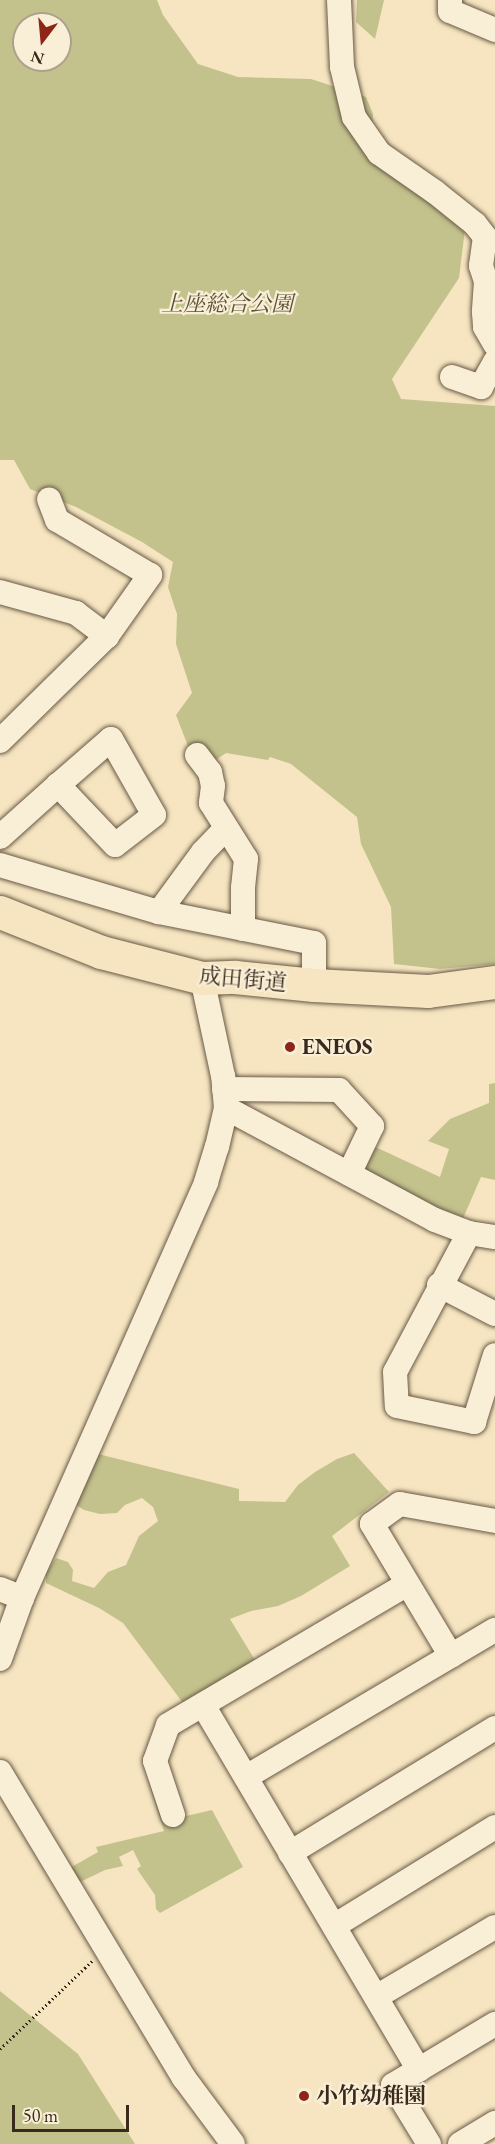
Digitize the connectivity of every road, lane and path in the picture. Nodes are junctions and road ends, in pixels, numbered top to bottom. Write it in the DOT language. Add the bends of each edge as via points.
graph roads {
  1 [pos="339,0"];
  2 [pos="450,0"];
  3 [pos="495,30"];
  4 [pos="490,235"];
  5 [pos="493,335"];
  6 [pos="495,362"];
  7 [pos="452,377"];
  8 [pos="49,499"];
  9 [pos="0,592"];
  10 [pos="107,636"];
  11 [pos="0,741"];
  12 [pos="197,755"];
  13 [pos="58,785"];
  14 [pos="225,829"];
  15 [pos="0,837"];
  16 [pos="0,865"];
  17 [pos="0,912"];
  18 [pos="159,912"];
  19 [pos="243,929"];
  20 [pos="202,978"];
  21 [pos="495,982"];
  22 [pos="314,985"];
  23 [pos="225,1098"];
  24 [pos="349,1174"];
  25 [pos="469,1233"];
  26 [pos="495,1237"];
  27 [pos="439,1284"];
  28 [pos="495,1314"];
  29 [pos="495,1355"];
  30 [pos="495,1521"];
  31 [pos="407,1584"];
  32 [pos="0,1589"];
  33 [pos="22,1598"];
  34 [pos="495,1630"];
  35 [pos="451,1656"];
  36 [pos="0,1659"];
  37 [pos="203,1705"];
  38 [pos="495,1728"];
  39 [pos="0,1772"];
  40 [pos="246,1777"];
  41 [pos="173,1815"];
  42 [pos="495,1827"];
  43 [pos="290,1853"];
  44 [pos="334,1926"];
  45 [pos="495,1927"];
  46 [pos="105,1948"];
  47 [pos="376,1997"];
  48 [pos="495,2024"];
  49 [pos="0,2049"];
  50 [pos="419,2070"];
  51 [pos="495,2123"];
  52 [pos="234,2144"];
  53 [pos="429,2144"];
  54 [pos="459,2144"];
  1 -- 4 [label="street" via="346,94 363,134 379,153"];
  2 -- 3 [label="street" via="450,11"];
  4 -- 5 [label="street" via="481,266 486,281 484,312"];
  6 -- 7 [label="street" via="481,387"];
  8 -- 10 [label="street" via="57,520 150,574"];
  9 -- 10 [label="street" via="76,613"];
  10 -- 11 [label="street"];
  12 -- 14 [label="street" via="210,772 211,803"];
  13 -- 15 [label="street"];
  14 -- 18 [label="street"];
  14 -- 19 [label="street" via="246,859"];
  16 -- 18 [label="street"];
  17 -- 20 [label="highway, 成田街道" via="101,951"];
  18 -- 19 [label="street"];
  19 -- 22 [label="street" via="314,943"];
  20 -- 22 [label="highway, 成田街道" via="235,977"];
  20 -- 23 [label="street"];
  21 -- 22 [label="highway, 成田街道" via="428,991"];
  23 -- 24 [label="street"];
  23 -- 24 [label="street" via="339,1090 372,1126"];
  23 -- 33 [label="street" via="206,1182"];
  24 -- 25 [label="street" via="435,1220"];
  25 -- 26 [label="street"];
  25 -- 27 [label="street"];
  27 -- 28 [label="street"];
  27 -- 29 [label="street" via="394,1372 397,1406 474,1422"];
  30 -- 31 [label="street" via="400,1504 372,1524"];
  31 -- 35 [label="street"];
  31 -- 37 [label="street"];
  32 -- 33 [label="street"];
  33 -- 36 [label="street"];
  34 -- 35 [label="street"];
  35 -- 40 [label="street"];
  37 -- 40 [label="street"];
  37 -- 41 [label="street" via="168,1725 155,1761"];
  38 -- 43 [label="street"];
  39 -- 46 [label="street"];
  40 -- 43 [label="street"];
  42 -- 44 [label="street"];
  43 -- 44 [label="street"];
  44 -- 47 [label="street"];
  45 -- 47 [label="street"];
  46 -- 49 [label="path"];
  46 -- 52 [label="street" via="184,2078"];
  47 -- 50 [label="street"];
  48 -- 50 [label="street"];
  50 -- 53 [label="street" via="393,2085"];
  51 -- 54 [label="street"];
}
